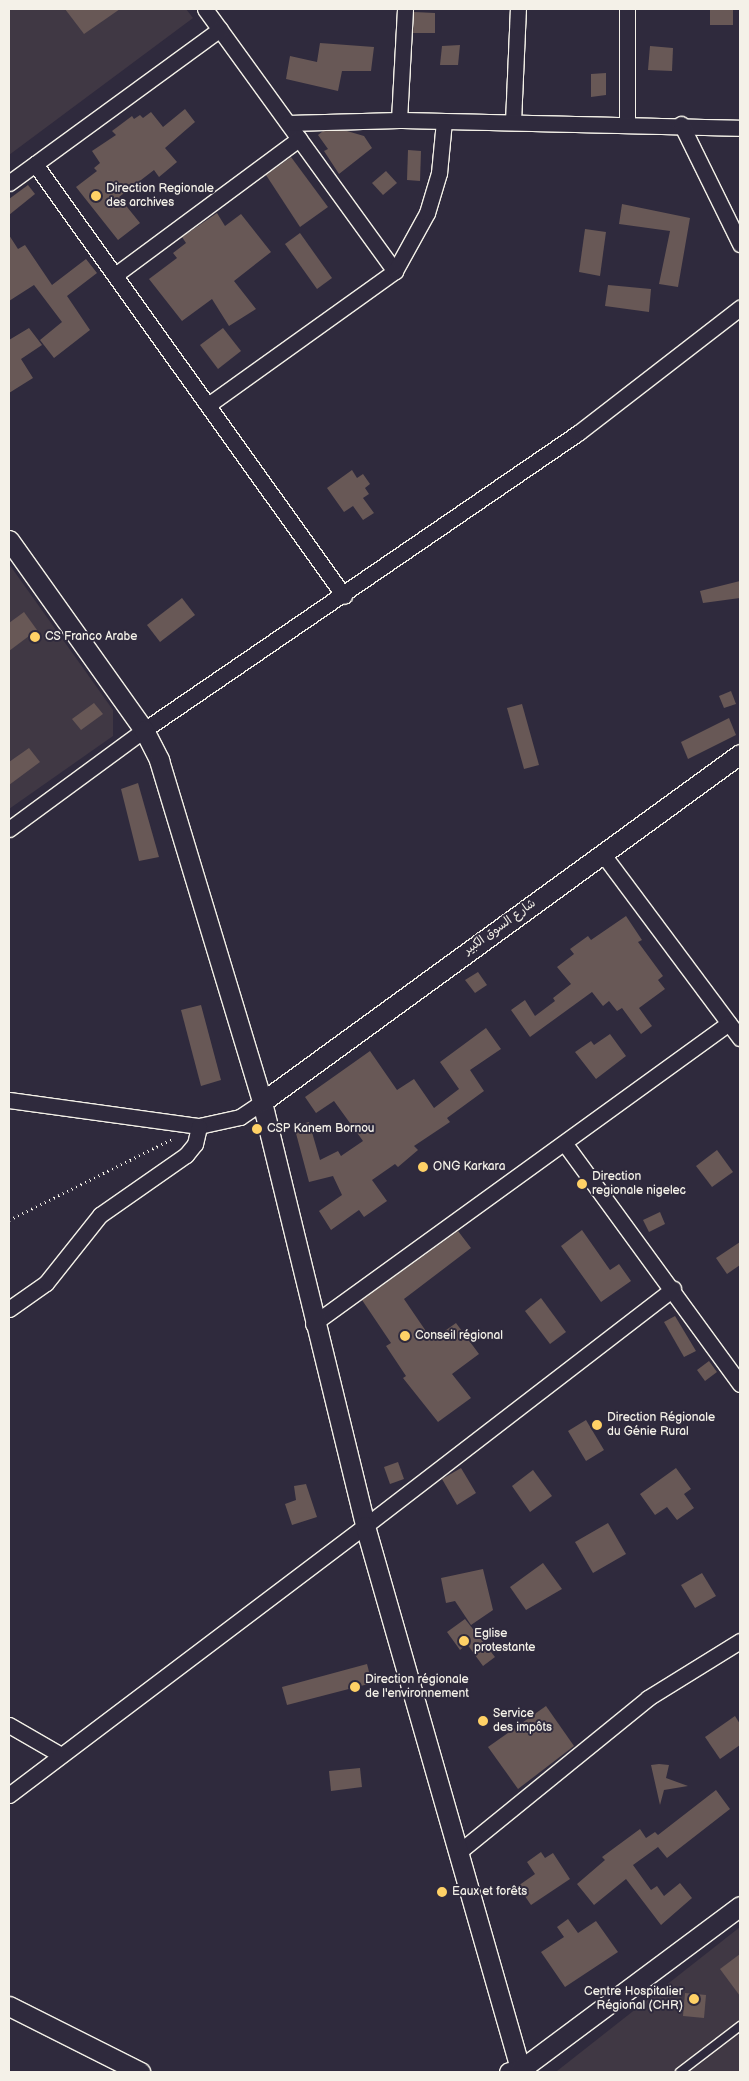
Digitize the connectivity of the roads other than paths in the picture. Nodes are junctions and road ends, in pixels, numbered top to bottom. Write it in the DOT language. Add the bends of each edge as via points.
graph roads {
  1 [pos="205,9"];
  2 [pos="405,9"];
  3 [pos="518,9"];
  4 [pos="627,9"];
  5 [pos="220,30"];
  6 [pos="399,120"];
  7 [pos="444,121"];
  8 [pos="513,122"];
  9 [pos="288,123"];
  10 [pos="627,123"];
  11 [pos="681,124"];
  12 [pos="740,128"];
  13 [pos="299,139"];
  14 [pos="36,164"];
  15 [pos="9,183"];
  16 [pos="740,244"];
  17 [pos="395,271"];
  18 [pos="115,275"];
  19 [pos="740,308"];
  20 [pos="208,405"];
  21 [pos="9,540"];
  22 [pos="344,596"];
  23 [pos="144,730"];
  24 [pos="740,754"];
  25 [pos="9,829"];
  26 [pos="602,853"];
  27 [pos="729,1023"];
  28 [pos="740,1038"];
  29 [pos="9,1100"];
  30 [pos="262,1102"];
  31 [pos="199,1126"];
  32 [pos="565,1144"];
  33 [pos="673,1289"];
  34 [pos="9,1309"];
  35 [pos="313,1324"];
  36 [pos="739,1379"];
  37 [pos="365,1526"];
  38 [pos="740,1642"];
  39 [pos="9,1725"];
  40 [pos="61,1755"];
  41 [pos="9,1795"];
  42 [pos="460,1851"];
  43 [pos="740,1906"];
  44 [pos="9,2006"];
  45 [pos="740,2026"];
  46 [pos="516,2071"];
  47 [pos="140,2072"];
  48 [pos="680,2072"];
  1 -- 5 [label="street"];
  2 -- 6 [label="street"];
  3 -- 8 [label="street"];
  4 -- 10 [label="street"];
  5 -- 9 [label="street"];
  5 -- 14 [label="street"];
  6 -- 7 [label="street"];
  6 -- 9 [label="street"];
  7 -- 8 [label="street"];
  7 -- 17 [label="street" via="438,173 427,213"];
  8 -- 10 [label="street"];
  9 -- 13 [label="street"];
  10 -- 11 [label="street"];
  11 -- 12 [label="street"];
  11 -- 16 [label="street"];
  13 -- 17 [label="street"];
  13 -- 18 [label="street"];
  14 -- 15 [label="street"];
  14 -- 18 [label="street"];
  17 -- 20 [label="street"];
  18 -- 20 [label="street"];
  19 -- 22 [label="street" via="578,433"];
  20 -- 22 [label="street"];
  21 -- 23 [label="street"];
  22 -- 23 [label="street"];
  23 -- 25 [label="street"];
  23 -- 30 [label="street" via="159,760 177,815"];
  24 -- 26 [label="street, شارع السوق الكبير"];
  26 -- 27 [label="street"];
  26 -- 30 [label="street, شارع السوق الكبير"];
  27 -- 28 [label="street"];
  27 -- 32 [label="street"];
  29 -- 31 [label="street"];
  30 -- 31 [label="street" via="240,1117"];
  30 -- 35 [label="street"];
  31 -- 34 [label="street" via="195,1144 186,1155 100,1215 46,1283"];
  32 -- 33 [label="street"];
  32 -- 35 [label="street"];
  33 -- 36 [label="street"];
  33 -- 37 [label="street"];
  35 -- 37 [label="street"];
  37 -- 40 [label="street"];
  37 -- 42 [label="street"];
  38 -- 42 [label="street" via="648,1698"];
  39 -- 40 [label="street"];
  40 -- 41 [label="street"];
  42 -- 46 [label="street"];
  43 -- 46 [label="street"];
  44 -- 47 [label="street"];
  45 -- 48 [label="lane"];
}
